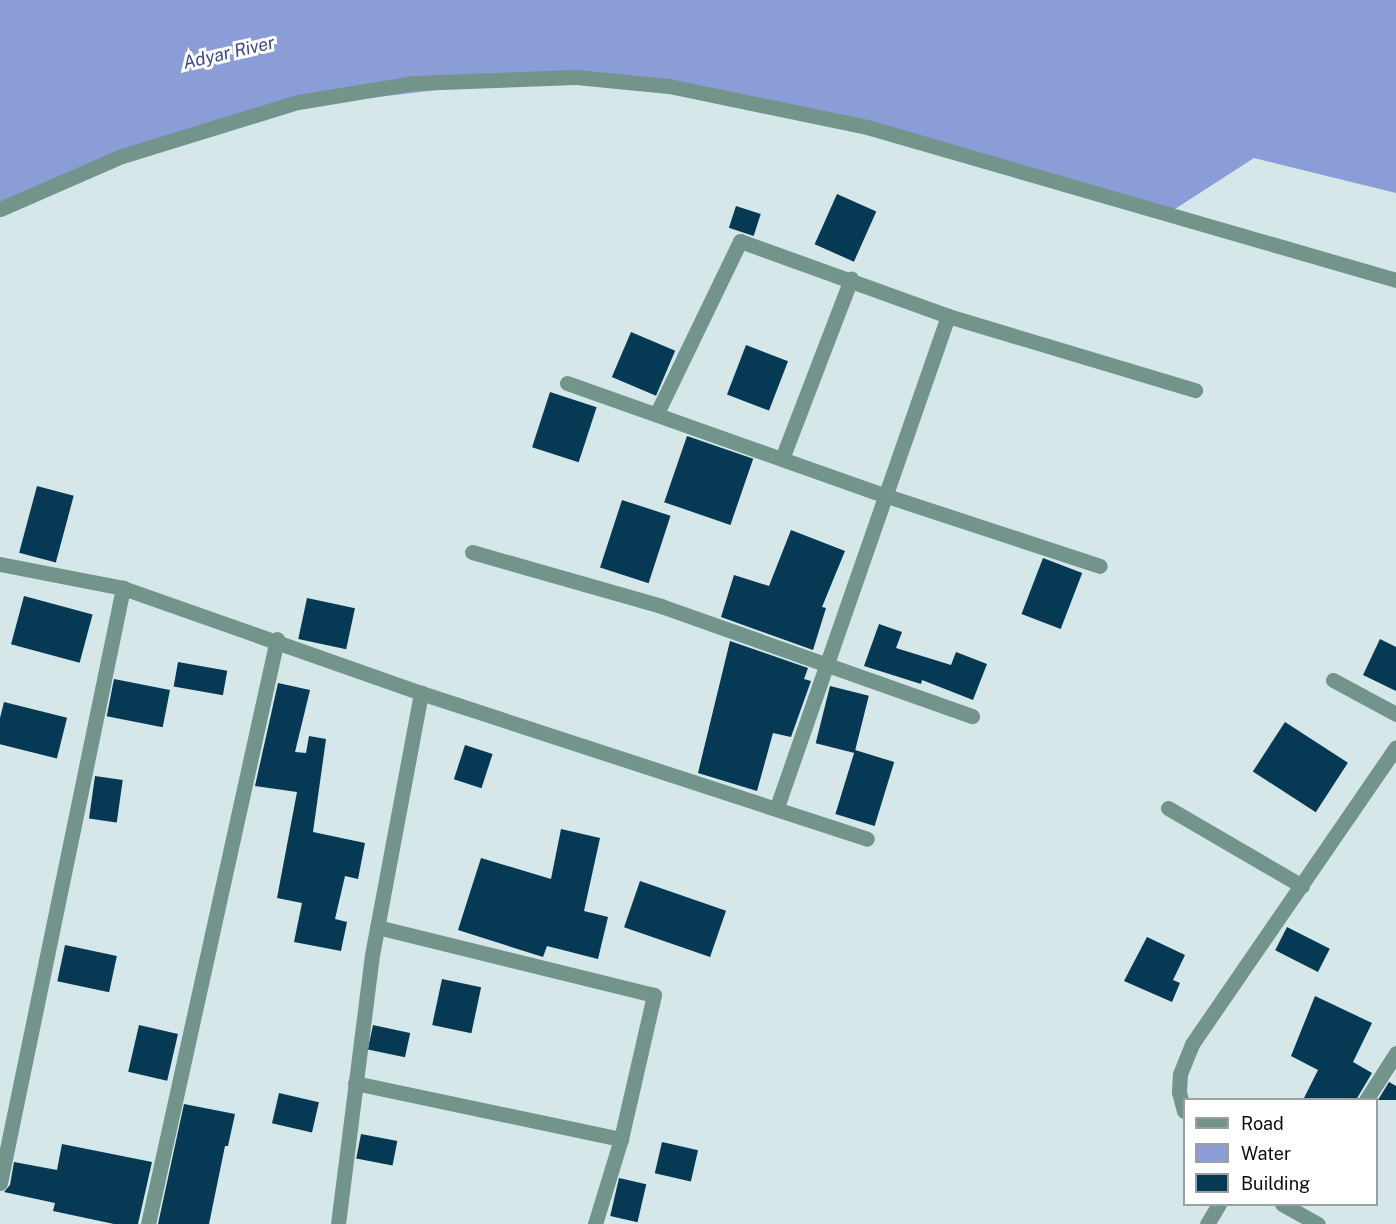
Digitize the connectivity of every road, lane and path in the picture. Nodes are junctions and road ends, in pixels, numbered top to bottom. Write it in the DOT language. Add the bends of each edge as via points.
graph roads {
  1 [pos="0,209"];
  2 [pos="851,279"];
  3 [pos="1396,280"];
  4 [pos="948,316"];
  5 [pos="567,382"];
  6 [pos="1195,390"];
  7 [pos="657,413"];
  8 [pos="783,456"];
  9 [pos="884,495"];
  10 [pos="472,552"];
  11 [pos="0,564"];
  12 [pos="1100,566"];
  13 [pos="123,588"];
  14 [pos="277,639"];
  15 [pos="828,664"];
  16 [pos="1333,680"];
  17 [pos="421,693"];
  18 [pos="1396,714"];
  19 [pos="972,716"];
  20 [pos="1396,747"];
  21 [pos="777,807"];
  22 [pos="1168,808"];
  23 [pos="867,839"];
  24 [pos="1302,886"];
  25 [pos="377,927"];
  26 [pos="1396,1053"];
  27 [pos="355,1083"];
  28 [pos="1367,1098"];
  29 [pos="1183,1105"];
  30 [pos="621,1139"];
  31 [pos="0,1184"];
  32 [pos="1218,1206"];
  33 [pos="1300,1208"];
  34 [pos="148,1224"];
  35 [pos="338,1224"];
  36 [pos="595,1224"];
  37 [pos="1207,1224"];
  38 [pos="1318,1224"];
  1 -- 3 [label="street" via="122,156 298,102 414,83 576,77 669,86 867,128"];
  2 -- 4 [label="street"];
  2 -- 7 [label="street" via="740,241"];
  2 -- 8 [label="street"];
  4 -- 6 [label="street"];
  4 -- 9 [label="street"];
  5 -- 7 [label="street"];
  7 -- 8 [label="street"];
  8 -- 9 [label="street"];
  9 -- 12 [label="street"];
  9 -- 15 [label="street"];
  10 -- 15 [label="street" via="661,606"];
  11 -- 13 [label="street"];
  13 -- 14 [label="street"];
  13 -- 31 [label="street"];
  14 -- 17 [label="street"];
  14 -- 34 [label="street"];
  15 -- 19 [label="street"];
  15 -- 21 [label="street"];
  16 -- 18 [label="street"];
  17 -- 21 [label="street"];
  17 -- 25 [label="street"];
  20 -- 24 [label="street"];
  21 -- 23 [label="street"];
  22 -- 24 [label="street"];
  24 -- 29 [label="street" via="1192,1044 1180,1074"];
  25 -- 27 [label="street"];
  25 -- 30 [label="street" via="654,995"];
  26 -- 28 [label="street"];
  27 -- 30 [label="street"];
  27 -- 35 [label="street"];
  30 -- 36 [label="street"];
  32 -- 37 [label="street"];
  33 -- 38 [label="street"];
}
